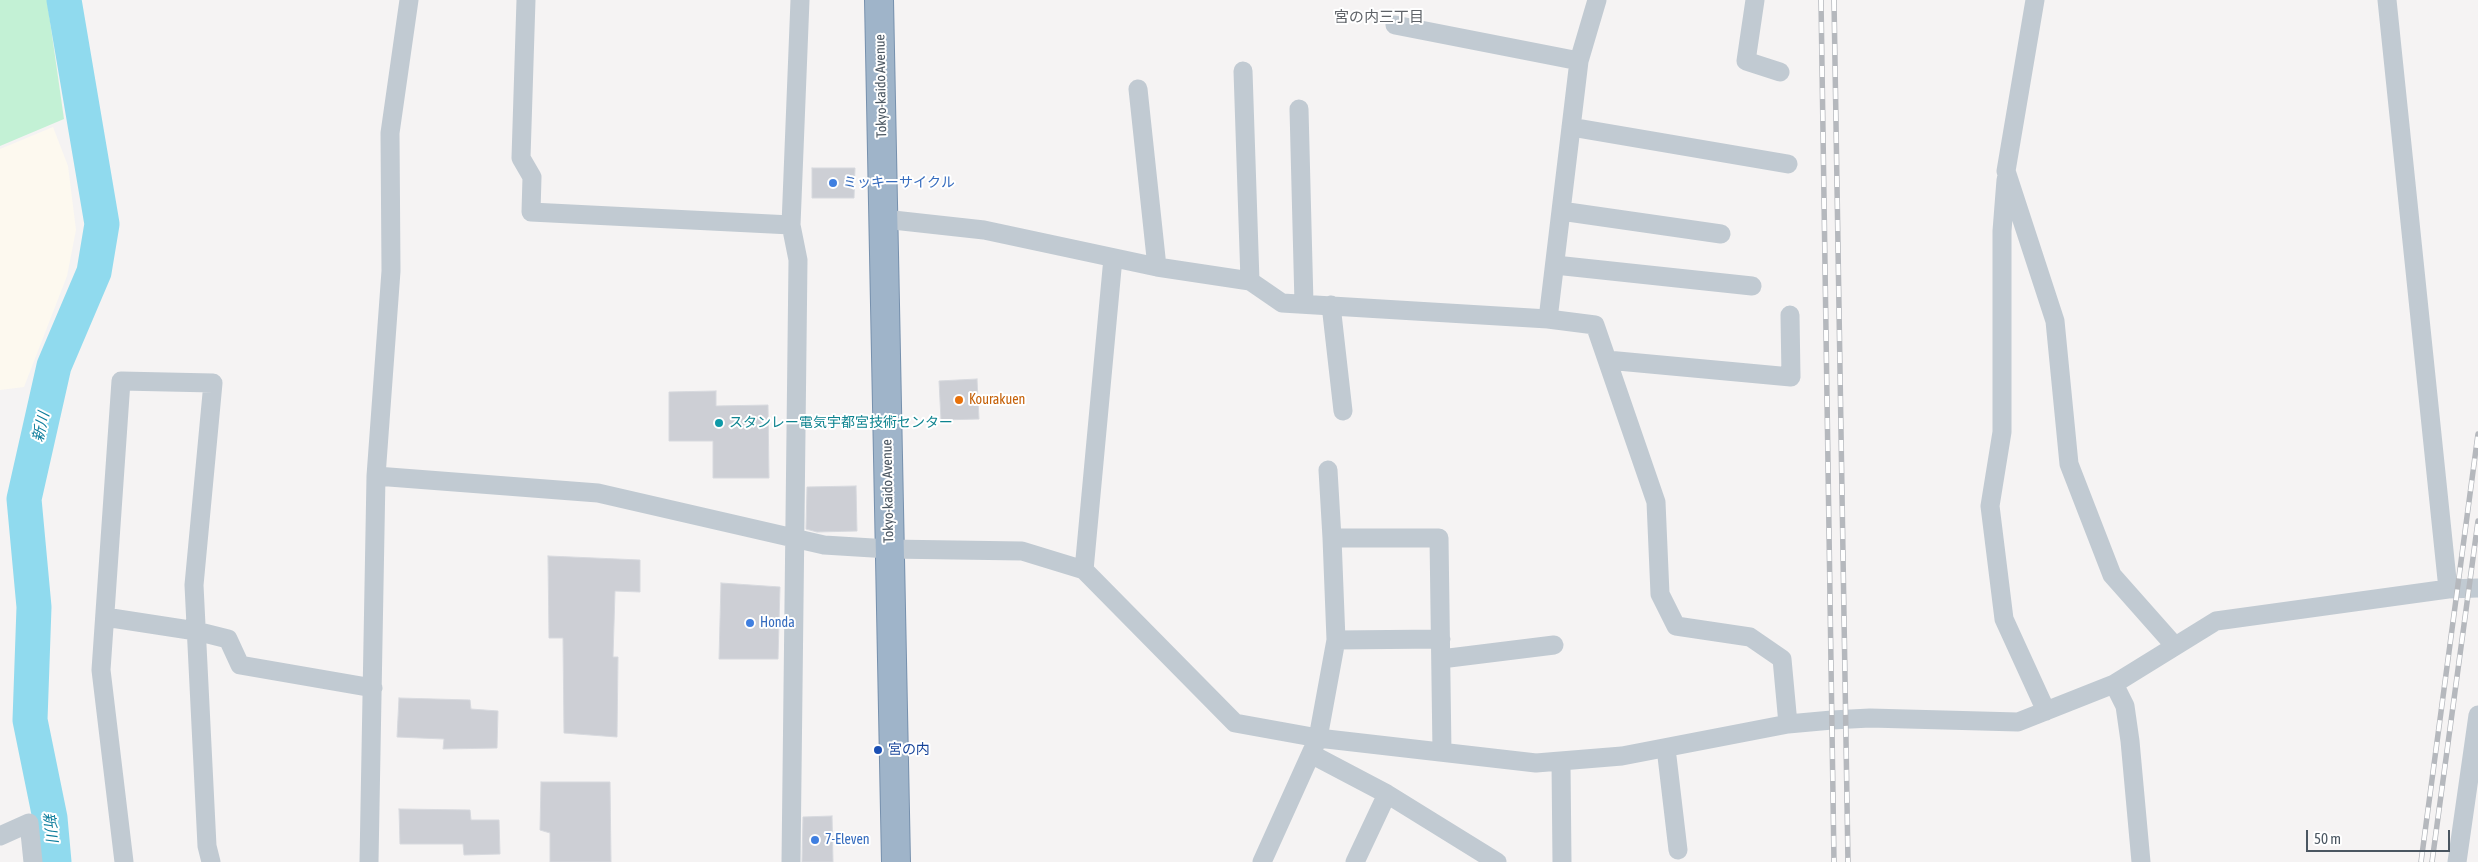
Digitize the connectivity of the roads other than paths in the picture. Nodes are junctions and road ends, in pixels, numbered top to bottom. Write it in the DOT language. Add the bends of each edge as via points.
graph roads {
  1 [pos="409,0"];
  2 [pos="526,0"];
  3 [pos="800,0"];
  4 [pos="879,0"];
  5 [pos="1597,0"];
  6 [pos="1756,0"];
  7 [pos="2035,0"];
  8 [pos="2386,0"];
  9 [pos="1395,25"];
  10 [pos="1579,61"];
  11 [pos="1243,71"];
  12 [pos="1780,72"];
  13 [pos="1138,89"];
  14 [pos="1299,109"];
  15 [pos="1571,127"];
  16 [pos="1788,164"];
  17 [pos="2006,171"];
  18 [pos="1561,211"];
  19 [pos="884,219"];
  20 [pos="791,225"];
  21 [pos="1721,234"];
  22 [pos="1113,258"];
  23 [pos="1555,265"];
  24 [pos="1157,268"];
  25 [pos="1250,281"];
  26 [pos="1752,286"];
  27 [pos="1304,304"];
  28 [pos="1331,305"];
  29 [pos="1790,315"];
  30 [pos="1548,319"];
  31 [pos="1607,360"];
  32 [pos="1343,411"];
  33 [pos="1328,470"];
  34 [pos="376,476"];
  35 [pos="794,538"];
  36 [pos="1332,538"];
  37 [pos="889,549"];
  38 [pos="1084,570"];
  39 [pos="2478,588"];
  40 [pos="2448,590"];
  41 [pos="105,617"];
  42 [pos="196,631"];
  43 [pos="1440,639"];
  44 [pos="1336,640"];
  45 [pos="1554,645"];
  46 [pos="2174,645"];
  47 [pos="1441,659"];
  48 [pos="2114,684"];
  49 [pos="373,688"];
  50 [pos="2046,711"];
  51 [pos="2477,722"];
  52 [pos="1788,724"];
  53 [pos="1315,746"];
  54 [pos="1666,748"];
  55 [pos="1442,752"];
  56 [pos="1561,762"];
  57 [pos="1387,794"];
  58 [pos="2478,794"];
  59 [pos="0,836"];
  60 [pos="1678,850"];
  61 [pos="34,862"];
  62 [pos="124,862"];
  63 [pos="211,862"];
  64 [pos="368,862"];
  65 [pos="791,862"];
  66 [pos="896,862"];
  67 [pos="1262,862"];
  68 [pos="1355,862"];
  69 [pos="1497,862"];
  70 [pos="1562,862"];
  71 [pos="2141,862"];
  72 [pos="2457,862"];
  1 -- 34 [label="street" via="390,133 391,271"];
  2 -- 20 [label="street" via="521,158 532,177 531,212"];
  3 -- 20 [label="street"];
  4 -- 19 [label="highway, Tokyo-kaido Avenue"];
  5 -- 10 [label="street"];
  6 -- 12 [label="street" via="1746,61"];
  7 -- 17 [label="street"];
  8 -- 40 [label="street"];
  9 -- 10 [label="street"];
  10 -- 15 [label="street"];
  11 -- 25 [label="street"];
  13 -- 24 [label="street"];
  14 -- 27 [label="street"];
  15 -- 16 [label="street"];
  15 -- 18 [label="street"];
  17 -- 46 [label="street" via="2055,321 2069,464 2112,575"];
  17 -- 50 [label="street" via="2002,231 2002,432 1990,506 2004,619"];
  18 -- 21 [label="street"];
  18 -- 23 [label="street"];
  19 -- 22 [label="street" via="984,230"];
  19 -- 37 [label="highway, Tokyo-kaido Avenue"];
  20 -- 35 [label="street" via="798,260"];
  22 -- 24 [label="street"];
  22 -- 38 [label="street"];
  23 -- 26 [label="street"];
  23 -- 30 [label="street"];
  24 -- 25 [label="street"];
  25 -- 27 [label="street" via="1282,302"];
  27 -- 28 [label="street"];
  28 -- 30 [label="street"];
  28 -- 32 [label="street"];
  29 -- 31 [label="street" via="1791,376"];
  30 -- 31 [label="street" via="1595,325"];
  31 -- 52 [label="street" via="1656,502 1660,594 1676,626 1750,637 1782,660"];
  33 -- 36 [label="street"];
  34 -- 35 [label="street" via="598,493"];
  34 -- 49 [label="street"];
  35 -- 37 [label="street" via="824,545"];
  35 -- 65 [label="street"];
  36 -- 43 [label="street" via="1439,538"];
  36 -- 44 [label="street"];
  37 -- 38 [label="street" via="1022,551"];
  37 -- 66 [label="highway, Tokyo-kaido Avenue"];
  38 -- 53 [label="street" via="1236,724"];
  39 -- 40 [label="street"];
  40 -- 46 [label="street" via="2216,621"];
  41 -- 42 [label="street"];
  41 -- 42 [label="street" via="121,381 213,383 194,585"];
  41 -- 62 [label="street" via="101,670"];
  42 -- 49 [label="street" via="228,639 240,665"];
  42 -- 63 [label="street" via="207,846"];
  43 -- 44 [label="street"];
  43 -- 47 [label="street"];
  44 -- 53 [label="street"];
  45 -- 47 [label="street"];
  46 -- 48 [label="street"];
  47 -- 55 [label="street"];
  48 -- 50 [label="street"];
  48 -- 71 [label="street" via="2124,706 2130,740"];
  49 -- 64 [label="street"];
  50 -- 52 [label="street" via="2018,722 1870,718"];
  51 -- 58 [label="street"];
  51 -- 72 [label="street"];
  52 -- 54 [label="street"];
  53 -- 55 [label="street"];
  53 -- 57 [label="street"];
  53 -- 67 [label="street"];
  54 -- 56 [label="street"];
  54 -- 60 [label="street"];
  55 -- 56 [label="street" via="1536,763"];
  56 -- 70 [label="street"];
  57 -- 68 [label="street"];
  57 -- 69 [label="street"];
  59 -- 61 [label="street" via="29,823"];
}
